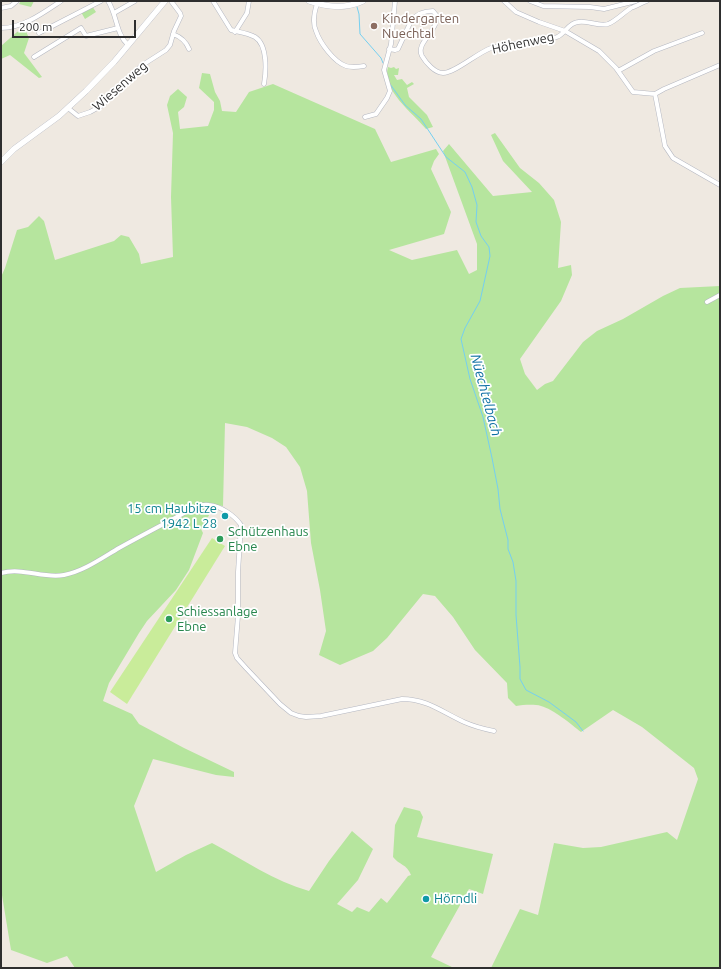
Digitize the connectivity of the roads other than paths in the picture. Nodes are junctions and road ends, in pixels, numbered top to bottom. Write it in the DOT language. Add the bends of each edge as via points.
graph roads {
  1 [pos="17,1"];
  2 [pos="61,1"];
  3 [pos="100,1"];
  4 [pos="108,1"];
  5 [pos="135,1"];
  6 [pos="165,1"];
  7 [pos="171,1"];
  8 [pos="214,1"];
  9 [pos="249,1"];
  10 [pos="309,1"];
  11 [pos="363,1"];
  12 [pos="395,1"];
  13 [pos="504,1"];
  14 [pos="530,1"];
  15 [pos="636,1"];
  16 [pos="648,1"];
  17 [pos="317,4"];
  18 [pos="1,8"];
  19 [pos="114,13"];
  20 [pos="1,28"];
  21 [pos="118,28"];
  22 [pos="565,31"];
  23 [pos="235,32"];
  24 [pos="38,33"];
  25 [pos="702,33"];
  26 [pos="173,34"];
  27 [pos="128,45"];
  28 [pos="189,49"];
  29 [pos="390,49"];
  30 [pos="34,57"];
  31 [pos="720,65"];
  32 [pos="364,66"];
  33 [pos="618,71"];
  34 [pos="264,84"];
  35 [pos="655,94"];
  36 [pos="68,108"];
  37 [pos="365,117"];
  38 [pos="1,162"];
  39 [pos="720,186"];
  40 [pos="720,296"];
  41 [pos="706,302"];
  42 [pos="1,573"];
  43 [pos="494,730"];
  1 -- 18 [label="street" via="11,6"];
  2 -- 20 [label="street" via="22,24"];
  3 -- 24 [label="street"];
  4 -- 19 [label="street"];
  5 -- 19 [label="street"];
  6 -- 27 [label="street"];
  7 -- 26 [label="street, Wiesenweg" via="181,16"];
  8 -- 23 [label="street" via="229,28"];
  9 -- 23 [label="street" via="248,14"];
  10 -- 17 [label="street"];
  11 -- 17 [label="street" via="343,6"];
  12 -- 29 [label="street"];
  13 -- 22 [label="street" via="516,12"];
  14 -- 15 [label="street" via="543,6 590,6 604,9"];
  16 -- 22 [label="street, Höhenweg" via="631,8 608,24 580,21"];
  17 -- 32 [label="street" via="314,15 316,31 330,54 346,66"];
  19 -- 21 [label="street"];
  21 -- 27 [label="street"];
  21 -- 30 [label="street" via="86,36 81,28"];
  22 -- 29 [label="street, Höhenweg" via="550,39 500,45 488,49 448,72 440,73 421,54 422,44 438,19 436,13 426,11 417,14 410,21 398,49"];
  22 -- 33 [label="street" via="599,51"];
  23 -- 34 [label="street" via="254,37 262,44 265,63"];
  25 -- 33 [label="street" via="654,51"];
  26 -- 28 [label="street" via="186,42"];
  26 -- 36 [label="street, Wiesenweg" via="166,50 141,66 101,106 78,116"];
  27 -- 36 [label="street"];
  29 -- 37 [label="street" via="384,70 390,91 376,114"];
  31 -- 35 [label="street"];
  33 -- 35 [label="street" via="633,92"];
  35 -- 39 [label="street" via="665,146 669,154"];
  36 -- 38 [label="street"];
  40 -- 41 [label="street"];
  42 -- 43 [label="street" via="23,571 65,575 85,567 195,508 208,504 233,516 241,525 235,653 246,668 291,713 306,717 321,716 412,699 433,705 464,723"];
}
